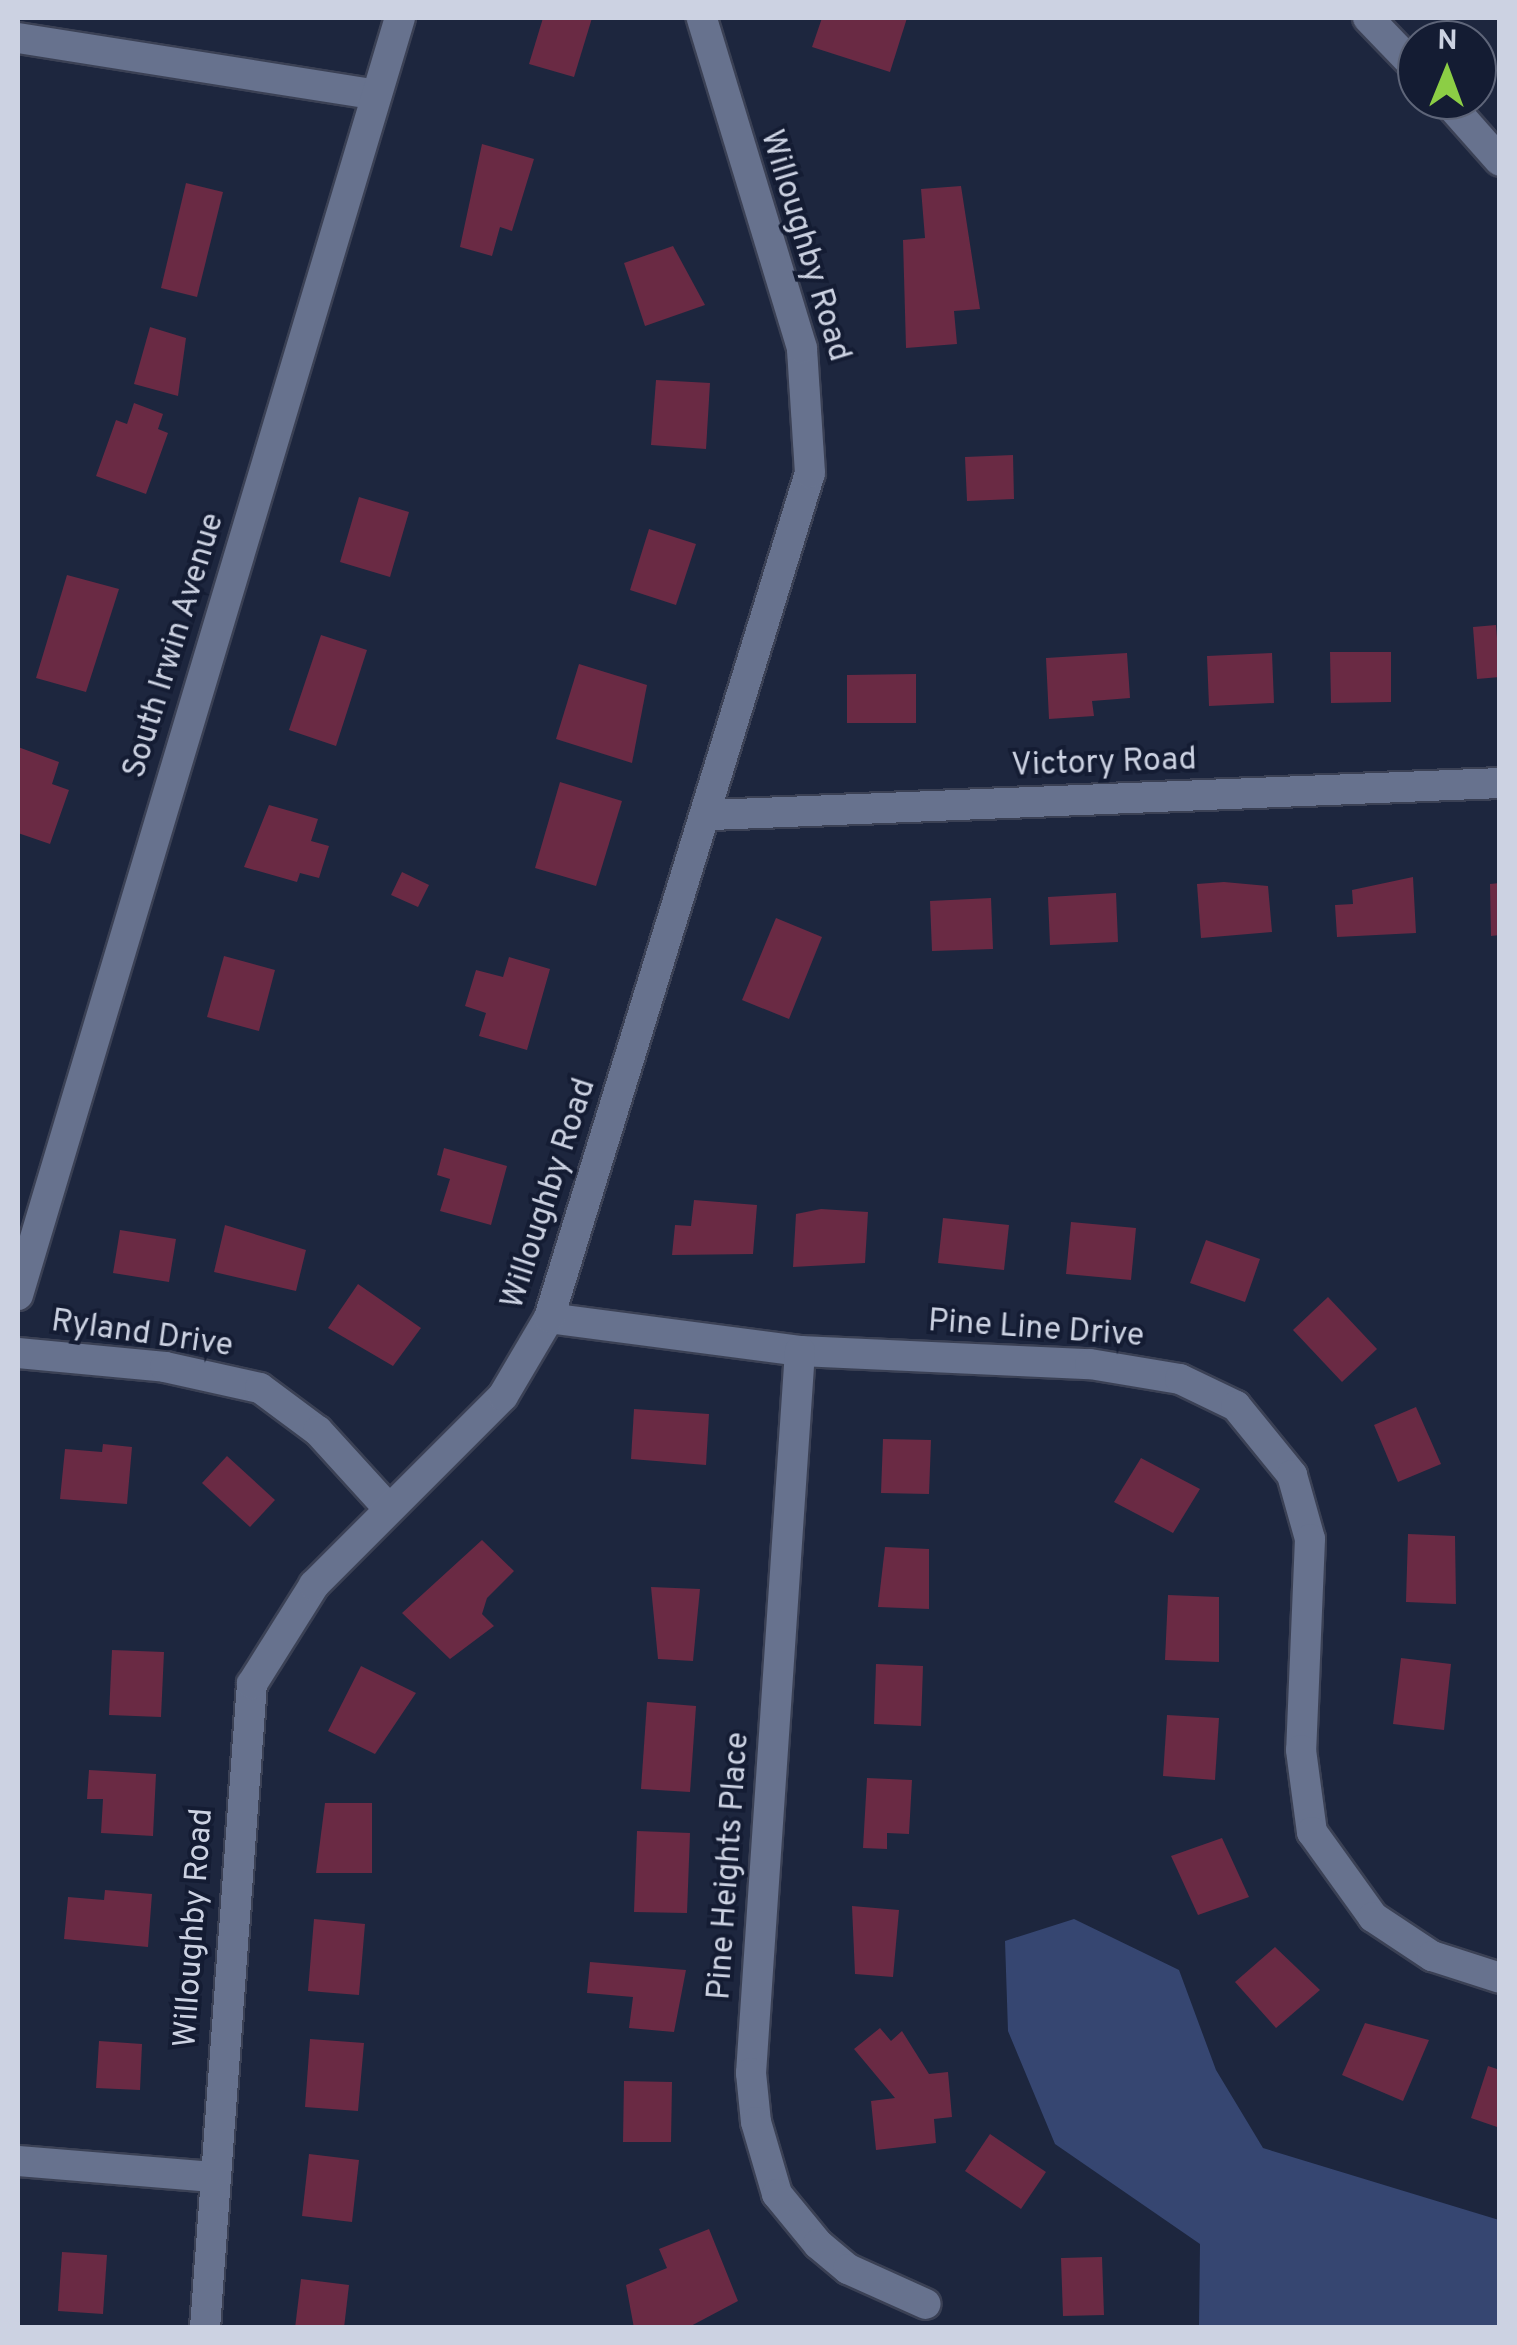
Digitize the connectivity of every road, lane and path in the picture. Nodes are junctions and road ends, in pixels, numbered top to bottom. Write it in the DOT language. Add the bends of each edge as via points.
graph roads {
  1 [pos="400,18"];
  2 [pos="702,18"];
  3 [pos="1368,18"];
  4 [pos="18,38"];
  5 [pos="1397,48"];
  6 [pos="377,95"];
  7 [pos="1464,120"];
  8 [pos="1500,161"];
  9 [pos="1500,783"];
  10 [pos="711,815"];
  11 [pos="18,1295"];
  12 [pos="549,1318"];
  13 [pos="800,1352"];
  14 [pos="18,1353"];
  15 [pos="388,1508"];
  16 [pos="1500,1978"];
  17 [pos="18,2161"];
  18 [pos="214,2177"];
  19 [pos="926,2304"];
  20 [pos="205,2328"];
  1 -- 6 [label="street, South Irwin Avenue"];
  2 -- 10 [label="street, Willoughby Road" via="788,295 813,436 810,473"];
  3 -- 5 [label="street"];
  4 -- 6 [label="street"];
  6 -- 11 [label="street, South Irwin Avenue"];
  7 -- 8 [label="street"];
  9 -- 10 [label="street, Victory Road"];
  10 -- 12 [label="street, Willoughby Road"];
  12 -- 13 [label="street, Pine Line Drive"];
  12 -- 15 [label="street, Willoughby Road" via="504,1396"];
  13 -- 16 [label="street, Pine Line Drive" via="1146,1372 1212,1392 1257,1424 1292,1476 1310,1539 1301,1750 1312,1832 1348,1894 1372,1916 1432,1956"];
  13 -- 19 [label="street, Pine Heights Place" via="751,2073 756,2122 777,2194 818,2244"];
  14 -- 15 [label="street, Ryland Drive" via="165,1367 260,1388 318,1431"];
  15 -- 18 [label="street, Willoughby Road" via="305,1597 252,1684"];
  17 -- 18 [label="street"];
  18 -- 20 [label="street, Willoughby Road"];
}
